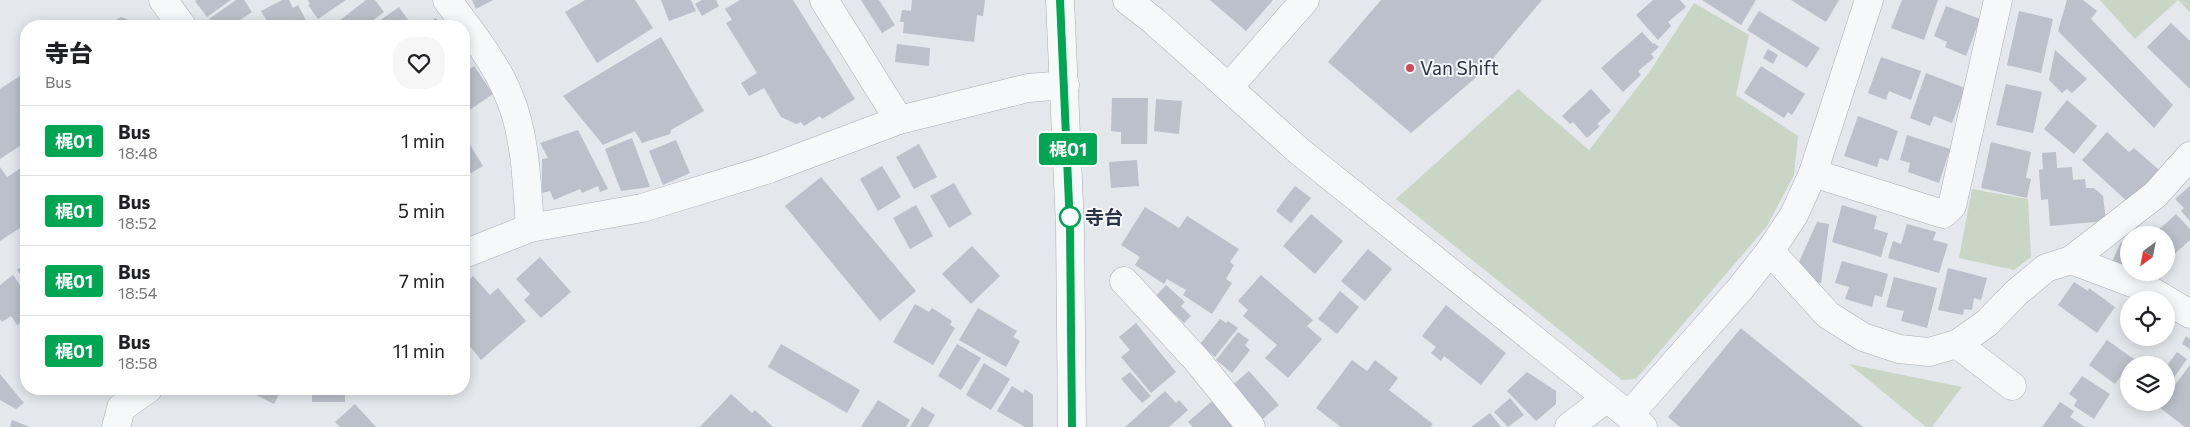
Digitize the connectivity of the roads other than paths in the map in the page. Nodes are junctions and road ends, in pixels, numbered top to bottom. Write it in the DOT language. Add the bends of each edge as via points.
graph roads {
  1 [pos="163,0"];
  2 [pos="447,0"];
  3 [pos="824,0"];
  4 [pos="1060,0"];
  5 [pos="1127,0"];
  6 [pos="1305,0"];
  7 [pos="1869,0"];
  8 [pos="1998,0"];
  9 [pos="178,20"];
  10 [pos="462,20"];
  11 [pos="470,30"];
  12 [pos="1065,85"];
  13 [pos="1228,87"];
  14 [pos="899,120"];
  15 [pos="2190,156"];
  16 [pos="1813,173"];
  17 [pos="530,228"];
  18 [pos="1770,251"];
  19 [pos="470,252"];
  20 [pos="2071,260"];
  21 [pos="1124,281"];
  22 [pos="2190,314"];
  23 [pos="1957,344"];
  24 [pos="2012,386"];
  25 [pos="139,395"];
  26 [pos="1607,398"];
  27 [pos="1636,421"];
  28 [pos="116,427"];
  29 [pos="1072,427"];
  30 [pos="1251,427"];
  31 [pos="1569,427"];
  1 -- 9 [label="street"];
  2 -- 10 [label="street"];
  3 -- 14 [label="street"];
  4 -- 12 [label="street"];
  5 -- 13 [label="street"];
  6 -- 13 [label="street"];
  7 -- 16 [label="street"];
  8 -- 16 [label="street" via="1952,206 1943,214"];
  11 -- 17 [label="street" via="510,96 523,148"];
  12 -- 14 [label="street" via="1028,88"];
  12 -- 29 [label="street"];
  13 -- 26 [label="street" via="1299,151"];
  14 -- 17 [label="street" via="769,169 642,208"];
  15 -- 20 [label="street" via="2155,195"];
  16 -- 18 [label="street" via="1794,215"];
  17 -- 19 [label="street"];
  18 -- 23 [label="street" via="1828,314 1863,337 1899,349 1929,352"];
  18 -- 27 [label="street"];
  20 -- 22 [label="street" via="2148,289"];
  20 -- 23 [label="street" via="2046,268 1987,323"];
  21 -- 30 [label="street" via="1196,359"];
  23 -- 24 [label="street"];
  25 -- 28 [label="street" via="121,408"];
  26 -- 27 [label="street"];
  26 -- 31 [label="street"];
}
